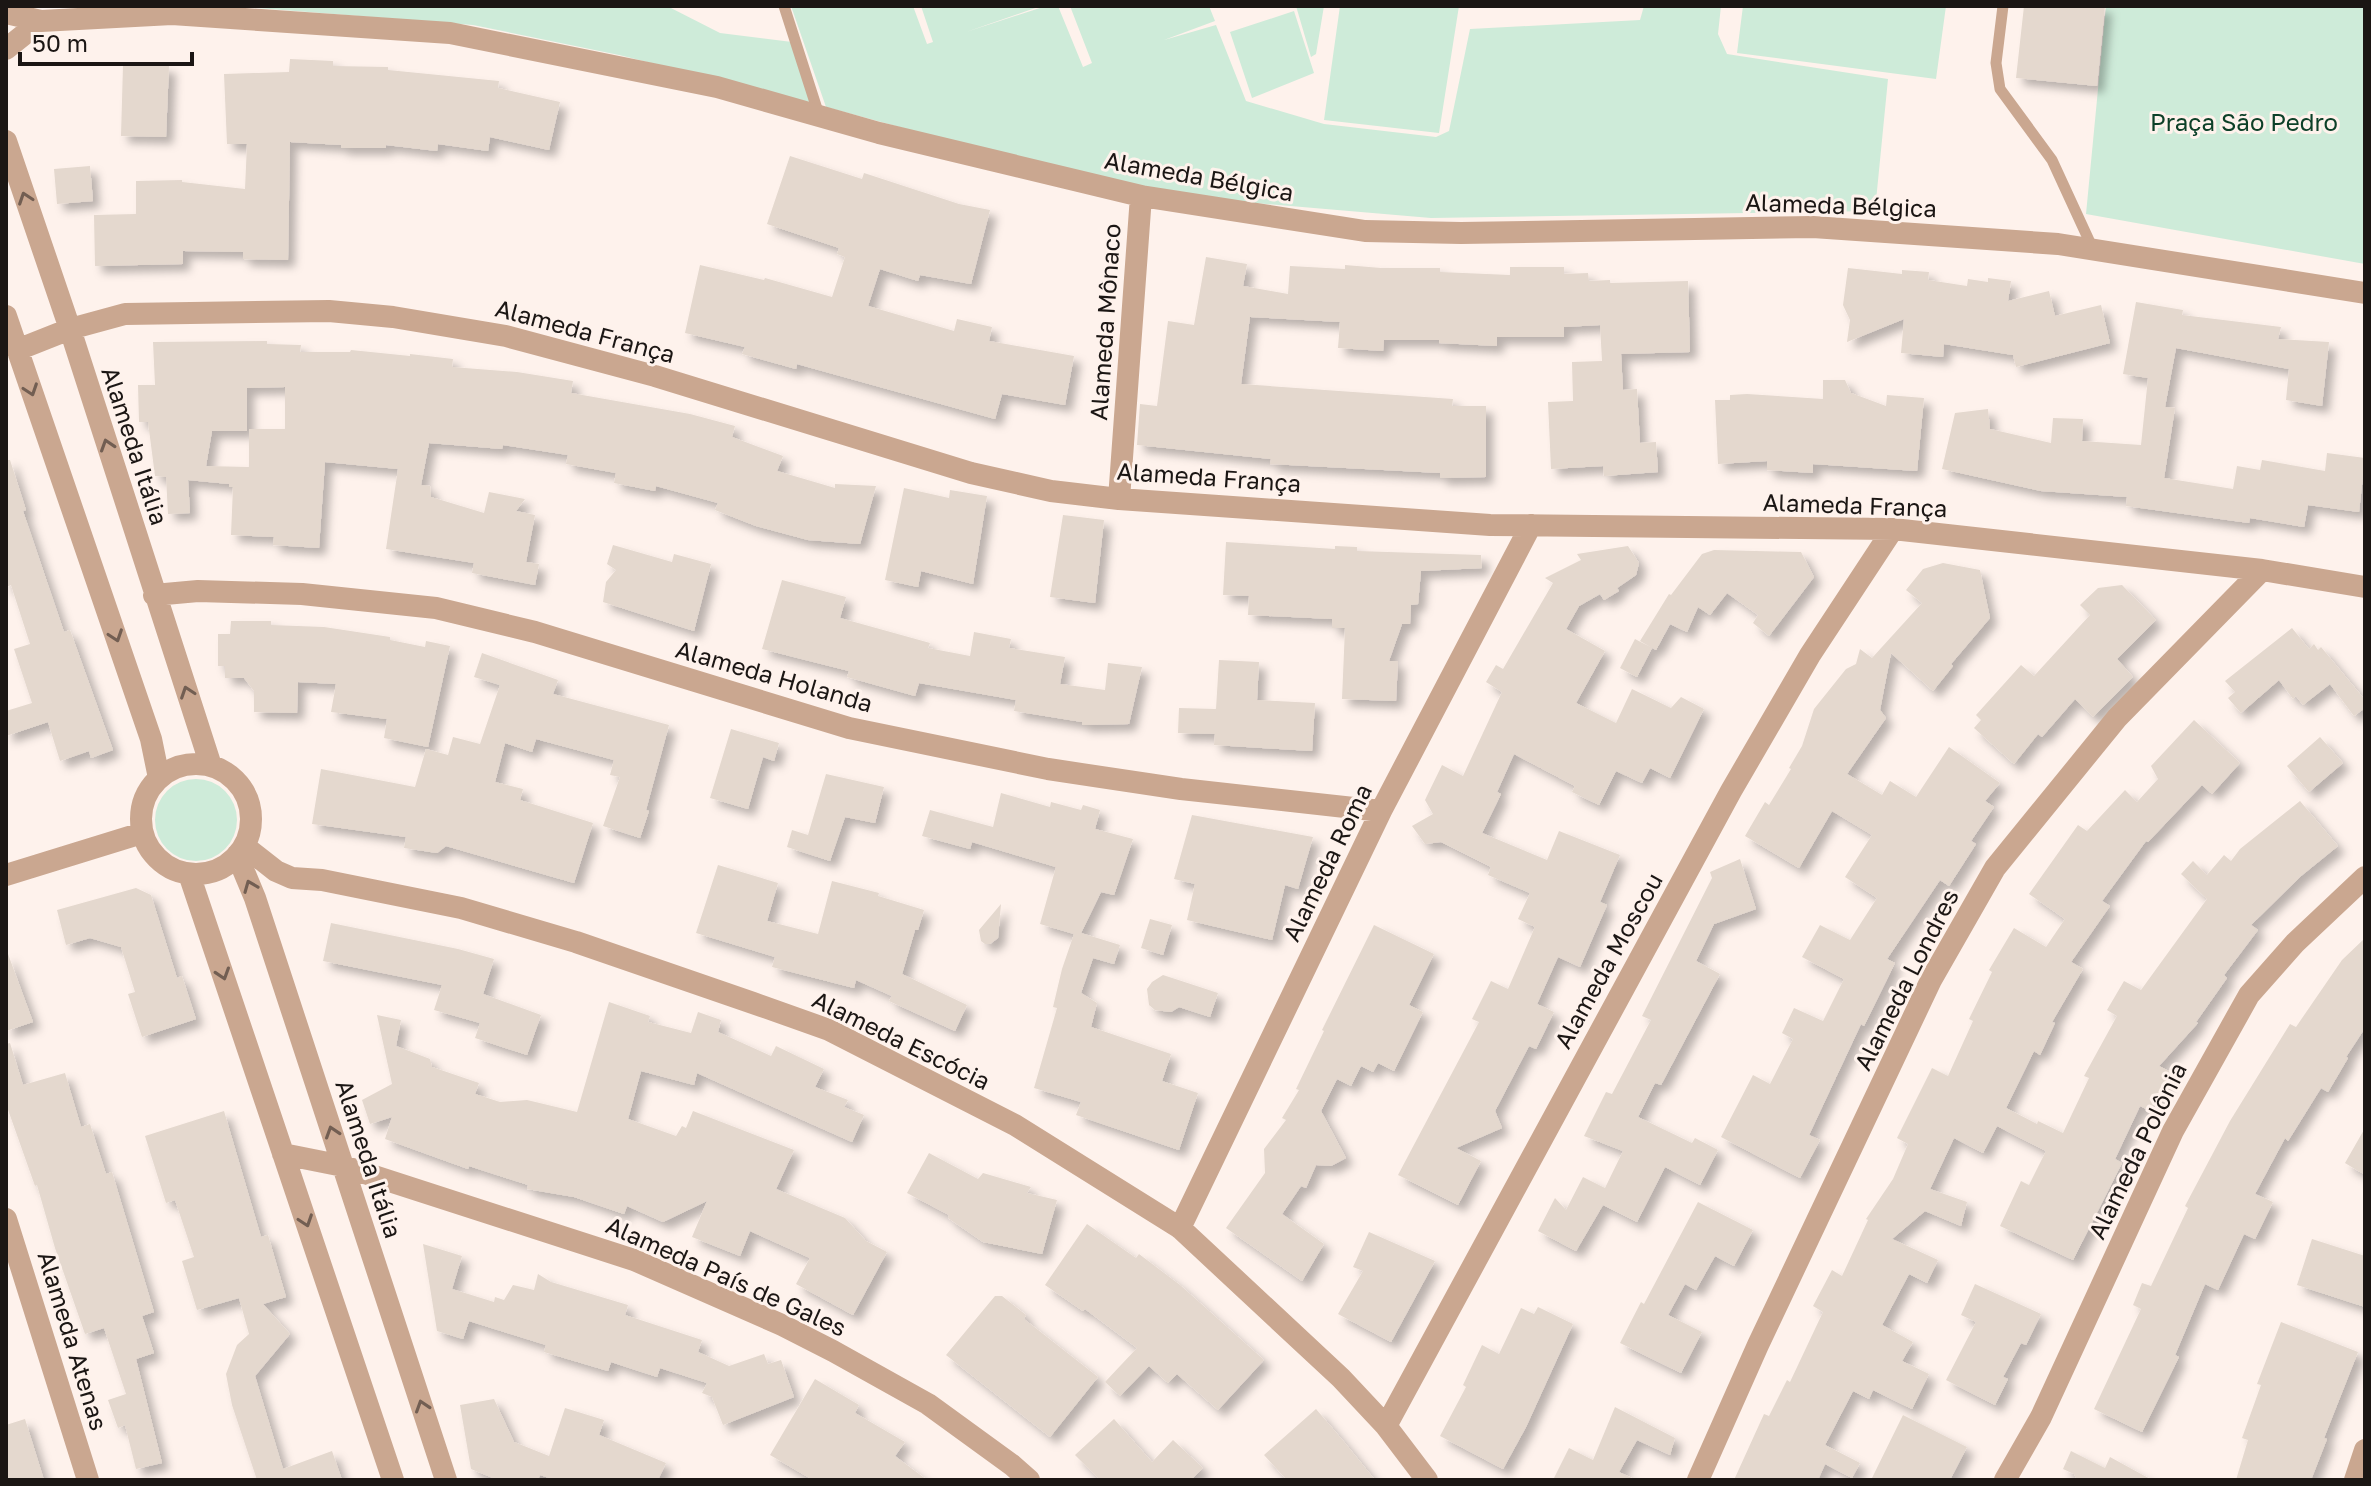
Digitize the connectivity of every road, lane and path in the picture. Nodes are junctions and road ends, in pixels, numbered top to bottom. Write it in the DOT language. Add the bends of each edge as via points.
graph roads {
  1 [pos="784,6"];
  2 [pos="2003,6"];
  3 [pos="6,13"];
  4 [pos="41,21"];
  5 [pos="6,49"];
  6 [pos="820,116"];
  7 [pos="6,141"];
  8 [pos="1141,196"];
  9 [pos="2093,249"];
  10 [pos="2364,292"];
  11 [pos="6,316"];
  12 [pos="70,329"];
  13 [pos="17,350"];
  14 [pos="1119,499"];
  15 [pos="1531,525"];
  16 [pos="1893,529"];
  17 [pos="2262,570"];
  18 [pos="2365,587"];
  19 [pos="154,595"];
  20 [pos="211,766"];
  21 [pos="159,778"];
  22 [pos="1381,811"];
  23 [pos="142,833"];
  24 [pos="240,851"];
  25 [pos="189,874"];
  26 [pos="6,875"];
  27 [pos="2365,877"];
  28 [pos="283,1154"];
  29 [pos="343,1166"];
  30 [pos="6,1219"];
  31 [pos="1180,1228"];
  32 [pos="1386,1426"];
  33 [pos="2365,1450"];
  34 [pos="88,1480"];
  35 [pos="393,1480"];
  36 [pos="446,1480"];
  37 [pos="1029,1480"];
  38 [pos="1427,1480"];
  39 [pos="1698,1480"];
  40 [pos="2005,1480"];
  41 [pos="2355,1480"];
  1 -- 6 [label="lane"];
  2 -- 9 [label="lane" via="1996,63 2000,89 2052,160"];
  3 -- 4 [label="street, Alameda Bélgica"];
  4 -- 5 [label="street"];
  4 -- 6 [label="street, Alameda Bélgica" via="172,14 450,33 717,87"];
  6 -- 8 [label="street, Alameda Bélgica"];
  12 -- 7 [label="street, Alameda Itália, one-way"];
  8 -- 9 [label="street, Alameda Bélgica" via="1365,231 1813,227"];
  8 -- 14 [label="street, Alameda Mônaco"];
  9 -- 10 [label="street, Alameda Bélgica"];
  11 -- 13 [label="street"];
  12 -- 13 [label="street, Alameda França"];
  12 -- 14 [label="street, Alameda França" via="125,314 329,311 407,319 506,336 655,376 971,473"];
  19 -- 12 [label="street, Alameda Itália, one-way"];
  13 -- 21 [label="street, one-way" via="151,739"];
  14 -- 15 [label="street, Alameda França"];
  15 -- 16 [label="street, Alameda França"];
  15 -- 22 [label="street, Alameda Roma"];
  16 -- 17 [label="street, Alameda França"];
  16 -- 32 [label="street, Alameda Moscou" via="1810,655 1731,791"];
  17 -- 18 [label="street, Alameda França"];
  17 -- 39 [label="street, Alameda Londres" via="2117,718 1995,868 1931,980"];
  20 -- 19 [label="street, Alameda Itália, one-way"];
  19 -- 22 [label="street, Alameda Holanda" via="302,594 436,608 535,632 849,728 1048,769"];
  20 -- 21 [label="street" via="184,766"];
  20 -- 24 [label="street" via="235,781 249,805 249,833"];
  21 -- 23 [label="street" via="143,803"];
  22 -- 31 [label="street, Alameda Roma"];
  23 -- 25 [label="street" via="159,861"];
  23 -- 26 [label="street"];
  24 -- 25 [label="street" via="224,867"];
  29 -- 24 [label="street, Alameda Itália, one-way"];
  24 -- 31 [label="street, Alameda Escócia" via="292,878 461,908 829,1030 1015,1125"];
  25 -- 28 [label="street, one-way"];
  27 -- 40 [label="street, Alameda Polônia" via="2249,995 2173,1131 2041,1417"];
  28 -- 29 [label="street, Alameda País de Gales"];
  28 -- 35 [label="street, one-way"];
  36 -- 29 [label="street, Alameda Itália, one-way"];
  29 -- 37 [label="street, Alameda País de Gales" via="634,1260 782,1325 928,1404"];
  30 -- 34 [label="street, Alameda Atenas"];
  31 -- 32 [label="street, Alameda Escócia"];
  32 -- 38 [label="street, Alameda Escócia"];
  33 -- 41 [label="street"];
}
